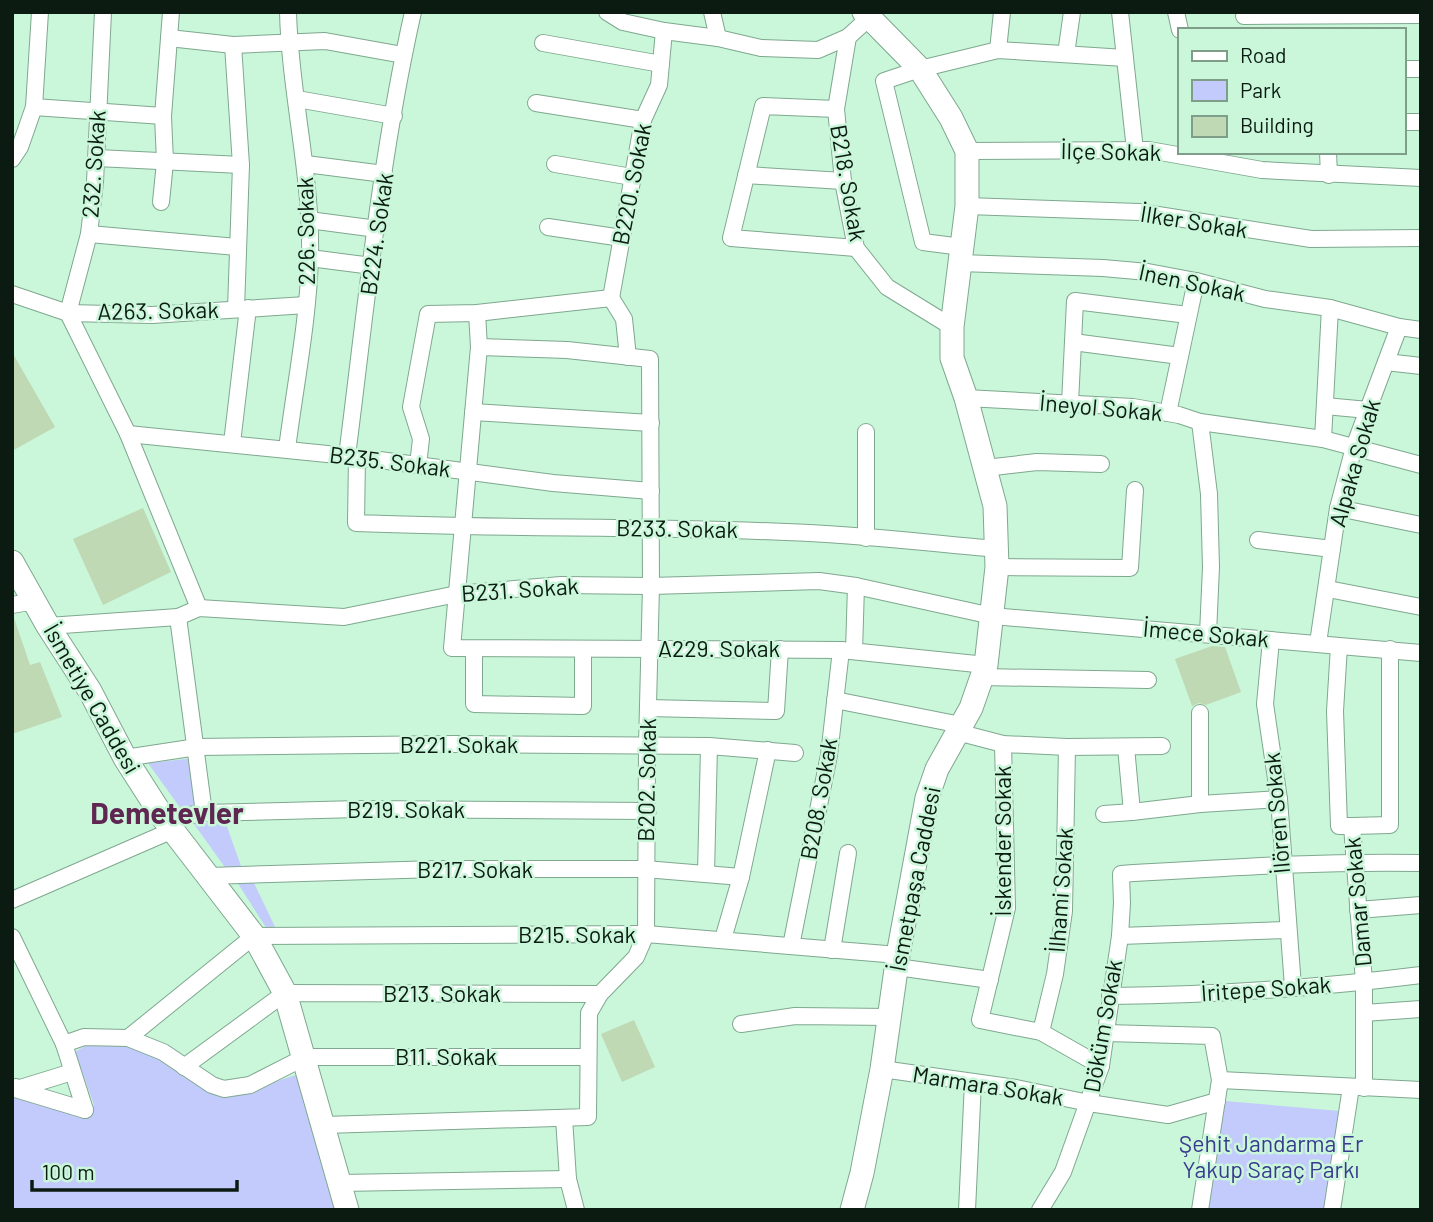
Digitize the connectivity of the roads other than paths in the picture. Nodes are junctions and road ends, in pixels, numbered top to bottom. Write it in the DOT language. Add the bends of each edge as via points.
graph roads {
  1 [pos="40,12"];
  2 [pos="103,12"];
  3 [pos="172,12"];
  4 [pos="288,12"];
  5 [pos="413,12"];
  6 [pos="607,12"];
  7 [pos="712,12"];
  8 [pos="1002,12"];
  9 [pos="1072,12"];
  10 [pos="1121,12"];
  11 [pos="866,15"];
  12 [pos="1421,15"];
  13 [pos="1244,19"];
  14 [pos="1300,22"];
  15 [pos="664,31"];
  16 [pos="848,37"];
  17 [pos="169,38"];
  18 [pos="718,38"];
  19 [pos="289,42"];
  20 [pos="543,43"];
  21 [pos="233,45"];
  22 [pos="998,50"];
  23 [pos="1066,54"];
  24 [pos="403,55"];
  25 [pos="1125,58"];
  26 [pos="661,64"];
  27 [pos="920,69"];
  28 [pos="297,99"];
  29 [pos="536,103"];
  30 [pos="34,107"];
  31 [pos="836,109"];
  32 [pos="99,111"];
  33 [pos="163,116"];
  34 [pos="394,116"];
  35 [pos="643,120"];
  36 [pos="1135,150"];
  37 [pos="967,151"];
  38 [pos="1178,153"];
  39 [pos="1262,154"];
  40 [pos="1328,154"];
  41 [pos="1196,155"];
  42 [pos="97,158"];
  43 [pos="12,159"];
  44 [pos="165,162"];
  45 [pos="306,164"];
  46 [pos="555,164"];
  47 [pos="240,165"];
  48 [pos="1262,170"];
  49 [pos="384,174"];
  50 [pos="746,175"];
  51 [pos="1329,175"];
  52 [pos="632,177"];
  53 [pos="1421,178"];
  54 [pos="843,181"];
  55 [pos="161,202"];
  56 [pos="967,206"];
  57 [pos="309,220"];
  58 [pos="548,227"];
  59 [pos="377,229"];
  60 [pos="89,234"];
  61 [pos="622,237"];
  62 [pos="1421,238"];
  63 [pos="237,247"];
  64 [pos="856,248"];
  65 [pos="961,255"];
  66 [pos="310,258"];
  67 [pos="372,266"];
  68 [pos="1196,281"];
  69 [pos="12,294"];
  70 [pos="611,298"];
  71 [pos="306,304"];
  72 [pos="1330,307"];
  73 [pos="242,309"];
  74 [pos="68,313"];
  75 [pos="477,313"];
  76 [pos="1188,315"];
  77 [pos="952,327"];
  78 [pos="1399,327"];
  79 [pos="1421,330"];
  80 [pos="1073,342"];
  81 [pos="479,347"];
  82 [pos="1180,356"];
  83 [pos="628,357"];
  84 [pos="1386,362"];
  85 [pos="1421,366"];
  86 [pos="966,398"];
  87 [pos="1070,403"];
  88 [pos="1325,406"];
  89 [pos="1368,410"];
  90 [pos="473,412"];
  91 [pos="1168,413"];
  92 [pos="1199,422"];
  93 [pos="651,424"];
  94 [pos="866,432"];
  95 [pos="128,434"];
  96 [pos="1323,439"];
  97 [pos="232,443"];
  98 [pos="1354,447"];
  99 [pos="287,449"];
  100 [pos="352,456"];
  101 [pos="1101,464"];
  102 [pos="418,465"];
  103 [pos="1421,465"];
  104 [pos="985,468"];
  105 [pos="466,472"];
  106 [pos="1135,490"];
  107 [pos="651,491"];
  108 [pos="1338,508"];
  109 [pos="356,523"];
  110 [pos="1421,525"];
  111 [pos="461,527"];
  112 [pos="651,528"];
  113 [pos="866,538"];
  114 [pos="1258,540"];
  115 [pos="1332,549"];
  116 [pos="997,558"];
  117 [pos="12,562"];
  118 [pos="651,586"];
  119 [pos="856,586"];
  120 [pos="1328,589"];
  121 [pos="457,594"];
  122 [pos="23,603"];
  123 [pos="1421,607"];
  124 [pos="199,608"];
  125 [pos="992,616"];
  126 [pos="178,617"];
  127 [pos="48,625"];
  128 [pos="1208,634"];
  129 [pos="1271,640"];
  130 [pos="1318,643"];
  131 [pos="1339,646"];
  132 [pos="474,649"];
  133 [pos="583,649"];
  134 [pos="780,649"];
  135 [pos="1390,649"];
  136 [pos="649,650"];
  137 [pos="847,650"];
  138 [pos="1421,653"];
  139 [pos="984,671"];
  140 [pos="1148,680"];
  141 [pos="835,700"];
  142 [pos="648,708"];
  143 [pos="1200,713"];
  144 [pos="959,728"];
  145 [pos="1003,744"];
  146 [pos="647,745"];
  147 [pos="709,746"];
  148 [pos="1163,746"];
  149 [pos="197,747"];
  150 [pos="1067,747"];
  151 [pos="1126,747"];
  152 [pos="768,750"];
  153 [pos="795,753"];
  154 [pos="125,758"];
  155 [pos="1279,799"];
  156 [pos="1200,804"];
  157 [pos="648,811"];
  158 [pos="1132,812"];
  159 [pos="204,813"];
  160 [pos="1104,814"];
  161 [pos="169,825"];
  162 [pos="1352,826"];
  163 [pos="848,853"];
  164 [pos="1353,862"];
  165 [pos="1421,863"];
  166 [pos="1283,864"];
  167 [pos="645,869"];
  168 [pos="706,874"];
  169 [pos="209,876"];
  170 [pos="741,877"];
  171 [pos="12,900"];
  172 [pos="1421,905"];
  173 [pos="1358,910"];
  174 [pos="1287,930"];
  175 [pos="646,934"];
  176 [pos="254,936"];
  177 [pos="1119,936"];
  178 [pos="12,937"];
  179 [pos="723,939"];
  180 [pos="791,946"];
  181 [pos="832,950"];
  182 [pos="897,961"];
  183 [pos="1421,975"];
  184 [pos="990,980"];
  185 [pos="1364,982"];
  186 [pos="1293,987"];
  187 [pos="285,993"];
  188 [pos="600,994"];
  189 [pos="1111,996"];
  190 [pos="1421,1009"];
  191 [pos="1364,1013"];
  192 [pos="890,1017"];
  193 [pos="741,1024"];
  194 [pos="1041,1032"];
  195 [pos="1105,1033"];
  196 [pos="128,1038"];
  197 [pos="64,1044"];
  198 [pos="305,1057"];
  199 [pos="587,1057"];
  200 [pos="1101,1066"];
  201 [pos="184,1067"];
  202 [pos="882,1069"];
  203 [pos="72,1072"];
  204 [pos="1220,1080"];
  205 [pos="973,1082"];
  206 [pos="14,1085"];
  207 [pos="1358,1087"];
  208 [pos="1421,1090"];
  209 [pos="1217,1101"];
  210 [pos="1089,1103"];
  211 [pos="564,1118"];
  212 [pos="324,1125"];
  213 [pos="568,1179"];
  214 [pos="340,1183"];
  215 [pos="347,1210"];
  216 [pos="576,1210"];
  217 [pos="852,1210"];
  218 [pos="967,1210"];
  219 [pos="1040,1210"];
  220 [pos="1200,1210"];
  221 [pos="1332,1210"];
  1 -- 30 [label="street"];
  2 -- 32 [label="street, 232. Sokak"];
  3 -- 17 [label="street"];
  4 -- 19 [label="street, 226. Sokak"];
  5 -- 24 [label="street, B224. Sokak"];
  6 -- 15 [label="street" via="623,22"];
  7 -- 18 [label="street"];
  8 -- 22 [label="street"];
  9 -- 23 [label="street"];
  10 -- 25 [label="street"];
  11 -- 16 [label="street"];
  11 -- 27 [label="main road, İsmetpaşa Caddesi"];
  12 -- 14 [label="street"];
  13 -- 14 [label="street"];
  15 -- 18 [label="street"];
  15 -- 26 [label="street, B220. Sokak"];
  16 -- 18 [label="street" via="818,50 761,48"];
  16 -- 31 [label="street, B218. Sokak"];
  17 -- 21 [label="street"];
  17 -- 33 [label="street"];
  19 -- 21 [label="street"];
  19 -- 24 [label="street" via="325,41"];
  19 -- 28 [label="street, 226. Sokak"];
  20 -- 26 [label="street"];
  21 -- 47 [label="street"];
  22 -- 23 [label="street"];
  22 -- 27 [label="street"];
  23 -- 25 [label="street"];
  24 -- 34 [label="street, B224. Sokak"];
  25 -- 36 [label="street"];
  26 -- 35 [label="street, B220. Sokak" via="659,85"];
  27 -- 37 [label="main road, İsmetpaşa Caddesi"];
  27 -- 65 [label="street, İnen Sokak" via="884,81 923,242"];
  28 -- 34 [label="street"];
  28 -- 45 [label="street, 226. Sokak"];
  29 -- 35 [label="street"];
  30 -- 32 [label="street"];
  30 -- 43 [label="street"];
  31 -- 50 [label="street" via="763,106"];
  31 -- 54 [label="street, B218. Sokak"];
  32 -- 33 [label="street"];
  32 -- 42 [label="street, 232. Sokak"];
  33 -- 44 [label="street"];
  34 -- 49 [label="street, B224. Sokak"];
  35 -- 52 [label="street, B220. Sokak"];
  36 -- 37 [label="street, İlçe Sokak"];
  36 -- 38 [label="street, İlçe Sokak"];
  37 -- 56 [label="main road, İsmetpaşa Caddesi"];
  39 -- 48 [label="street"];
  40 -- 51 [label="street"];
  41 -- 48 [label="street, İlçe Sokak"];
  42 -- 44 [label="street"];
  42 -- 60 [label="street, 232. Sokak"];
  44 -- 47 [label="street"];
  44 -- 55 [label="street"];
  45 -- 49 [label="street"];
  45 -- 57 [label="street, 226. Sokak"];
  46 -- 52 [label="street"];
  47 -- 63 [label="street"];
  48 -- 51 [label="street, İlçe Sokak"];
  49 -- 59 [label="street, B224. Sokak"];
  50 -- 54 [label="street"];
  50 -- 64 [label="street" via="731,238"];
  51 -- 53 [label="street, İlçe Sokak"];
  52 -- 61 [label="street, B220. Sokak"];
  54 -- 64 [label="street, B218. Sokak"];
  56 -- 62 [label="street, İlker Sokak" via="1139,212 1311,239"];
  56 -- 65 [label="main road, İsmetpaşa Caddesi"];
  57 -- 59 [label="street"];
  57 -- 66 [label="street, 226. Sokak"];
  58 -- 61 [label="street"];
  59 -- 67 [label="street, B224. Sokak"];
  60 -- 63 [label="street"];
  60 -- 74 [label="street, 232. Sokak"];
  61 -- 70 [label="street, B220. Sokak"];
  63 -- 73 [label="street"];
  64 -- 77 [label="street, B218. Sokak" via="887,287"];
  65 -- 68 [label="street, İnen Sokak" via="1149,272"];
  65 -- 77 [label="main road, İsmetpaşa Caddesi"];
  66 -- 67 [label="street"];
  66 -- 71 [label="street, 226. Sokak"];
  67 -- 100 [label="street, B224. Sokak"];
  68 -- 72 [label="street, İnen Sokak" via="1265,299"];
  68 -- 76 [label="street"];
  69 -- 74 [label="street, A263. Sokak"];
  70 -- 75 [label="street"];
  70 -- 83 [label="street" via="624,319"];
  71 -- 73 [label="street, A263. Sokak"];
  71 -- 99 [label="street, 226. Sokak"];
  72 -- 78 [label="street, İnen Sokak"];
  72 -- 88 [label="street"];
  73 -- 74 [label="street, A263. Sokak" via="152,315"];
  73 -- 97 [label="street"];
  74 -- 95 [label="street"];
  75 -- 81 [label="street"];
  75 -- 102 [label="street" via="428,314 411,407 421,439"];
  76 -- 80 [label="street" via="1075,301"];
  76 -- 82 [label="street"];
  77 -- 86 [label="main road, İsmetpaşa Caddesi" via="952,358"];
  78 -- 79 [label="street, İnen Sokak"];
  78 -- 84 [label="street, Alpaka Sokak"];
  80 -- 82 [label="street"];
  80 -- 87 [label="street"];
  81 -- 83 [label="street"];
  81 -- 90 [label="street"];
  82 -- 91 [label="street"];
  83 -- 93 [label="street, B202. Sokak" via="650,359"];
  84 -- 85 [label="street"];
  84 -- 89 [label="street, Alpaka Sokak"];
  86 -- 87 [label="street, İneyol Sokak"];
  86 -- 104 [label="main road, İsmetpaşa Caddesi"];
  87 -- 91 [label="street, İneyol Sokak"];
  88 -- 89 [label="street"];
  88 -- 96 [label="street"];
  89 -- 98 [label="street, Alpaka Sokak"];
  90 -- 93 [label="street"];
  90 -- 105 [label="street"];
  91 -- 92 [label="street, İneyol Sokak"];
  92 -- 96 [label="street, İneyol Sokak"];
  92 -- 128 [label="street" via="1209,494"];
  93 -- 107 [label="street, B202. Sokak"];
  94 -- 113 [label="street"];
  95 -- 97 [label="street, B235. Sokak"];
  95 -- 124 [label="street"];
  96 -- 98 [label="street, İneyol Sokak"];
  97 -- 99 [label="street, B235. Sokak"];
  98 -- 103 [label="street, İneyol Sokak"];
  98 -- 108 [label="street, Alpaka Sokak"];
  99 -- 100 [label="street, B235. Sokak"];
  100 -- 102 [label="street, B235. Sokak"];
  100 -- 109 [label="street, B224. Sokak"];
  101 -- 104 [label="street" via="1037,462"];
  102 -- 105 [label="street, B235. Sokak"];
  104 -- 116 [label="main road, İsmetpaşa Caddesi" via="995,506"];
  105 -- 107 [label="street, B235. Sokak"];
  105 -- 111 [label="street"];
  106 -- 116 [label="street, B233. Sokak" via="1130,568"];
  107 -- 112 [label="street, B202. Sokak"];
  108 -- 110 [label="street"];
  108 -- 115 [label="street, Alpaka Sokak"];
  109 -- 111 [label="street, B233. Sokak"];
  111 -- 112 [label="street, B233. Sokak"];
  111 -- 121 [label="street"];
  112 -- 113 [label="street, B233. Sokak"];
  112 -- 118 [label="street, B202. Sokak"];
  113 -- 116 [label="street, B233. Sokak"];
  114 -- 115 [label="street"];
  115 -- 120 [label="street, Alpaka Sokak"];
  116 -- 125 [label="main road, İsmetpaşa Caddesi"];
  117 -- 122 [label="main road, İsmetiye Caddesi"];
  118 -- 119 [label="street, B231. Sokak" via="819,582"];
  118 -- 121 [label="street, B231. Sokak" via="561,585"];
  118 -- 136 [label="street, B202. Sokak"];
  119 -- 125 [label="street, B231. Sokak"];
  119 -- 137 [label="street, B208. Sokak"];
  120 -- 123 [label="street"];
  120 -- 130 [label="street, Alpaka Sokak"];
  121 -- 124 [label="street, B231. Sokak" via="344,617"];
  121 -- 132 [label="street, A229. Sokak" via="452,648"];
  122 -- 127 [label="main road, İsmetiye Caddesi"];
  124 -- 126 [label="street, B231. Sokak"];
  125 -- 128 [label="street, İmece Sokak"];
  125 -- 139 [label="main road, İsmetpaşa Caddesi"];
  126 -- 127 [label="street, B231. Sokak"];
  126 -- 149 [label="street"];
  127 -- 154 [label="main road, İsmetiye Caddesi"];
  128 -- 129 [label="street, İmece Sokak"];
  129 -- 130 [label="street, İmece Sokak"];
  129 -- 155 [label="street, İlören Sokak" via="1265,704"];
  130 -- 131 [label="street, İmece Sokak"];
  131 -- 135 [label="street, İmece Sokak"];
  131 -- 162 [label="street, Damar Sokak" via="1335,711 1339,826"];
  132 -- 133 [label="street, A229. Sokak"];
  132 -- 133 [label="street" via="474,704 583,706"];
  133 -- 136 [label="street, A229. Sokak"];
  134 -- 136 [label="street, A229. Sokak"];
  134 -- 137 [label="street, A229. Sokak"];
  134 -- 142 [label="street" via="776,711"];
  135 -- 138 [label="street, İmece Sokak"];
  135 -- 162 [label="street" via="1390,825"];
  136 -- 142 [label="street, B202. Sokak"];
  137 -- 139 [label="street, A229. Sokak"];
  137 -- 141 [label="street, B208. Sokak"];
  139 -- 140 [label="street, A229. Sokak"];
  139 -- 144 [label="main road, İsmetpaşa Caddesi"];
  141 -- 144 [label="street"];
  141 -- 180 [label="street, B208. Sokak" via="829,755"];
  142 -- 146 [label="street, B202. Sokak"];
  143 -- 156 [label="street"];
  144 -- 145 [label="street"];
  144 -- 182 [label="main road, İsmetpaşa Caddesi" via="927,798"];
  145 -- 150 [label="street"];
  145 -- 184 [label="street, İskender Sokak" via="1007,908"];
  146 -- 147 [label="street, B221. Sokak"];
  146 -- 149 [label="street, B221. Sokak"];
  146 -- 157 [label="street, B202. Sokak"];
  147 -- 152 [label="street, B221. Sokak"];
  147 -- 168 [label="street"];
  148 -- 151 [label="street"];
  149 -- 154 [label="street, B221. Sokak"];
  149 -- 159 [label="street"];
  150 -- 151 [label="street"];
  150 -- 194 [label="street, İlhami Sokak" via="1065,911"];
  151 -- 158 [label="street"];
  152 -- 153 [label="street, B221. Sokak"];
  152 -- 170 [label="street"];
  154 -- 161 [label="main road, İsmetiye Caddesi"];
  155 -- 156 [label="street"];
  155 -- 166 [label="street, İlören Sokak"];
  156 -- 158 [label="street"];
  157 -- 159 [label="street, B219. Sokak"];
  157 -- 167 [label="street, B202. Sokak"];
  158 -- 160 [label="street"];
  159 -- 161 [label="street, B219. Sokak"];
  161 -- 169 [label="main road, İsmetiye Caddesi"];
  161 -- 171 [label="street, B219. Sokak"];
  162 -- 164 [label="street, Damar Sokak"];
  163 -- 181 [label="street"];
  164 -- 165 [label="street"];
  164 -- 166 [label="street"];
  164 -- 173 [label="street, Damar Sokak"];
  166 -- 174 [label="street, İlören Sokak"];
  166 -- 177 [label="street, Döküm Sokak" via="1121,874"];
  167 -- 168 [label="street, B217. Sokak"];
  167 -- 169 [label="street, B217. Sokak"];
  167 -- 175 [label="street, B202. Sokak"];
  168 -- 170 [label="street, B217. Sokak"];
  169 -- 176 [label="main road, İsmetiye Caddesi"];
  170 -- 179 [label="street"];
  172 -- 173 [label="street"];
  173 -- 185 [label="street, Damar Sokak"];
  174 -- 177 [label="street"];
  174 -- 186 [label="street, İlören Sokak"];
  175 -- 176 [label="street, B215. Sokak"];
  175 -- 179 [label="street, B215. Sokak"];
  175 -- 188 [label="street" via="636,957"];
  176 -- 187 [label="main road, İsmetiye Caddesi"];
  176 -- 196 [label="street"];
  177 -- 189 [label="street, Döküm Sokak"];
  178 -- 197 [label="street"];
  179 -- 180 [label="street, B215. Sokak"];
  180 -- 181 [label="street, B215. Sokak"];
  181 -- 182 [label="street, B215. Sokak"];
  182 -- 184 [label="street, B215. Sokak"];
  182 -- 192 [label="main road, İsmetpaşa Caddesi"];
  183 -- 185 [label="street, İritepe Sokak"];
  184 -- 194 [label="street, İskender Sokak" via="981,1020"];
  185 -- 186 [label="street, İritepe Sokak"];
  185 -- 191 [label="street, Damar Sokak"];
  186 -- 189 [label="street, İritepe Sokak"];
  187 -- 188 [label="street, B213. Sokak"];
  187 -- 198 [label="main road, İsmetiye Caddesi"];
  187 -- 201 [label="street"];
  188 -- 199 [label="street" via="589,1013"];
  189 -- 195 [label="street, Döküm Sokak"];
  190 -- 191 [label="street"];
  191 -- 207 [label="street, Damar Sokak"];
  192 -- 193 [label="street" via="795,1016"];
  192 -- 202 [label="main road, İsmetpaşa Caddesi"];
  194 -- 200 [label="street"];
  195 -- 200 [label="street, Döküm Sokak"];
  195 -- 204 [label="street" via="1212,1036"];
  196 -- 197 [label="street" via="84,1037"];
  196 -- 201 [label="street" via="163,1052"];
  197 -- 203 [label="street"];
  198 -- 199 [label="street, B11. Sokak"];
  198 -- 201 [label="street" via="250,1085 224,1089"];
  198 -- 212 [label="main road, İsmetiye Caddesi"];
  199 -- 211 [label="street" via="587,1117"];
  200 -- 210 [label="street, Döküm Sokak"];
  202 -- 205 [label="street, Marmara Sokak"];
  202 -- 217 [label="main road, İsmetpaşa Caddesi"];
  203 -- 206 [label="street"];
  203 -- 206 [label="street" via="85,1110"];
  204 -- 207 [label="street"];
  204 -- 209 [label="street"];
  205 -- 210 [label="street, Marmara Sokak"];
  205 -- 218 [label="street"];
  207 -- 208 [label="street"];
  207 -- 221 [label="street, Damar Sokak"];
  209 -- 210 [label="street, Marmara Sokak" via="1168,1115"];
  209 -- 220 [label="street"];
  210 -- 219 [label="street, Döküm Sokak" via="1063,1172"];
  211 -- 212 [label="street"];
  211 -- 213 [label="street"];
  212 -- 214 [label="main road, İsmetiye Caddesi"];
  213 -- 214 [label="street"];
  213 -- 216 [label="street"];
  214 -- 215 [label="main road, İsmetiye Caddesi"];
}
